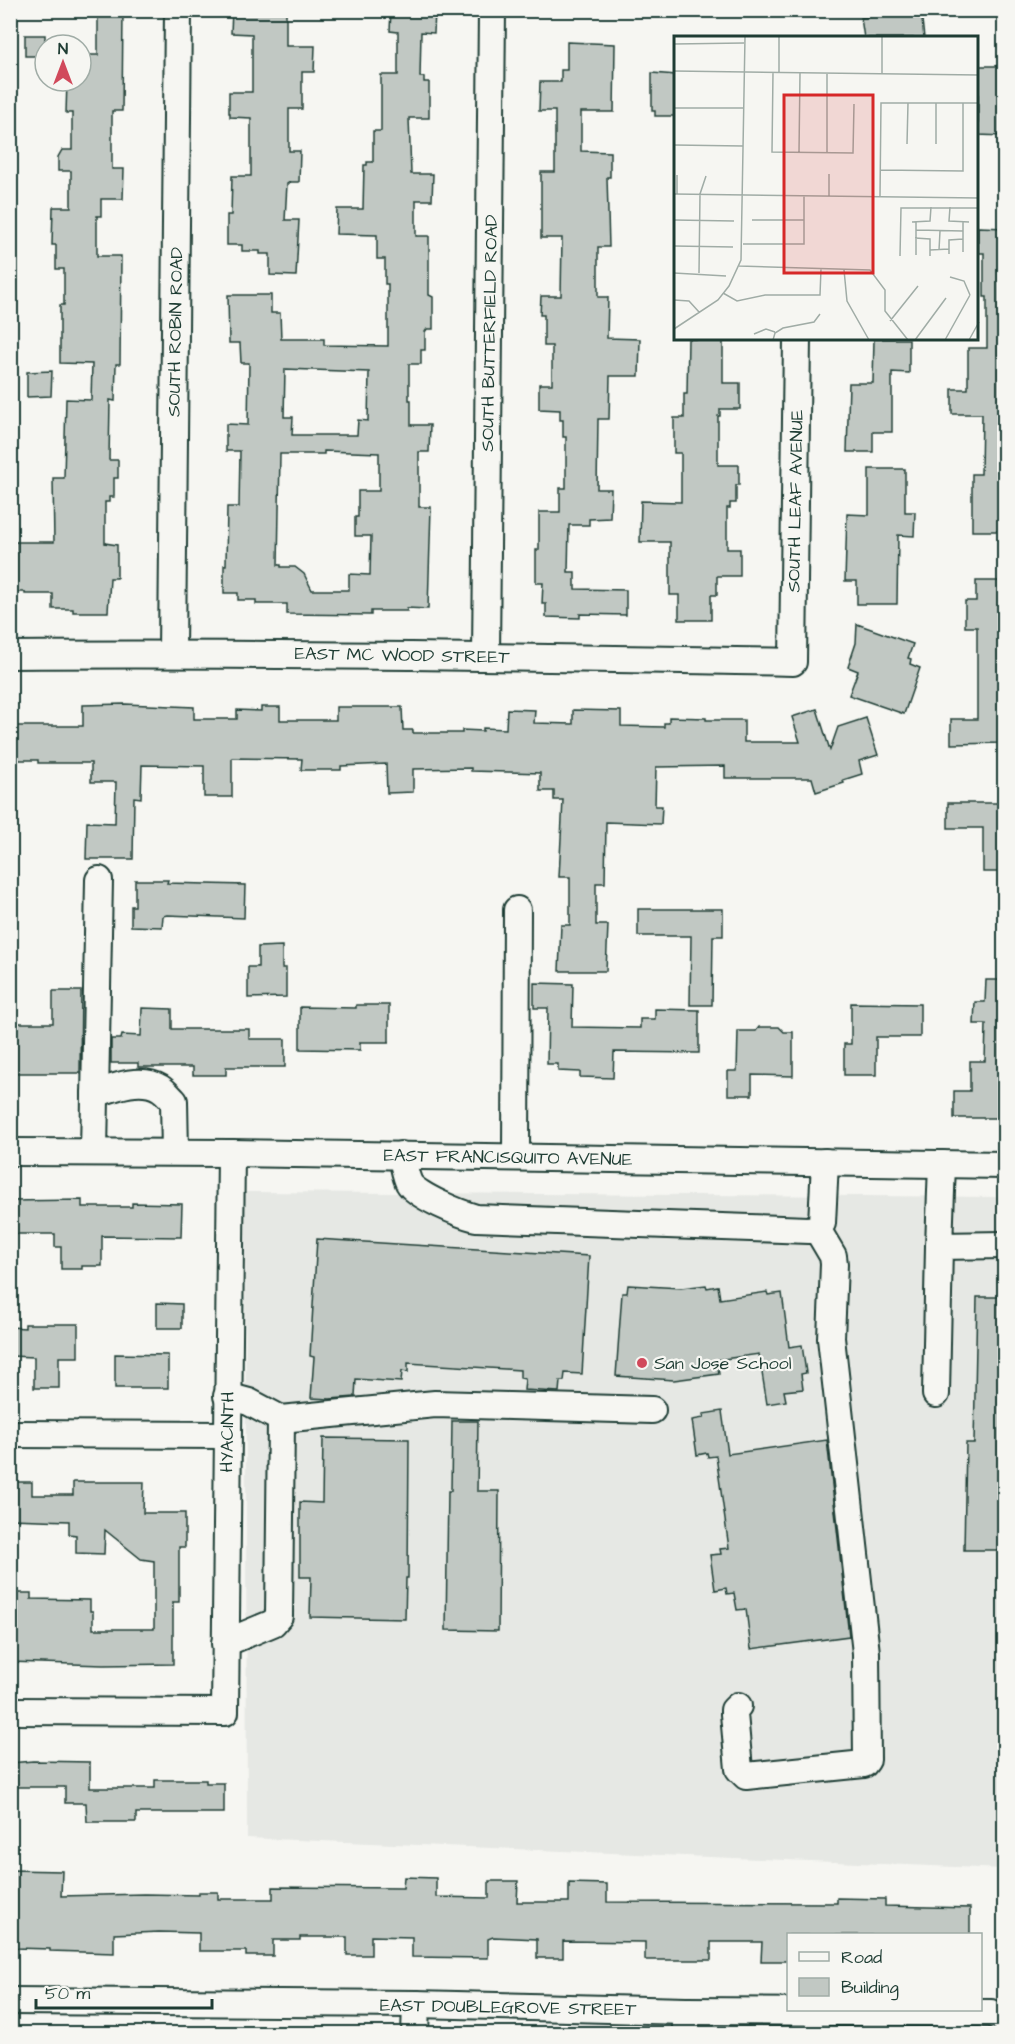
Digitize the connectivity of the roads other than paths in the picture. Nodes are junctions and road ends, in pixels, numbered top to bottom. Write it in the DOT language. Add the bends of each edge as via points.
graph roads {
  1 [pos="178,10"];
  2 [pos="492,10"];
  3 [pos="797,340"];
  4 [pos="172,653"];
  5 [pos="10,654"];
  6 [pos="486,656"];
  7 [pos="792,662"];
  8 [pos="99,879"];
  9 [pos="517,910"];
  10 [pos="95,1094"];
  11 [pos="10,1152"];
  12 [pos="94,1152"];
  13 [pos="175,1152"];
  14 [pos="231,1153"];
  15 [pos="401,1155"];
  16 [pos="516,1157"];
  17 [pos="825,1162"];
  18 [pos="942,1164"];
  19 [pos="1005,1165"];
  20 [pos="817,1228"];
  21 [pos="1005,1245"];
  22 [pos="939,1246"];
  23 [pos="936,1394"];
  24 [pos="227,1396"];
  25 [pos="652,1410"];
  26 [pos="281,1419"];
  27 [pos="10,1434"];
  28 [pos="226,1435"];
  29 [pos="225,1643"];
  30 [pos="738,1706"];
  31 [pos="10,1712"];
  32 [pos="10,2001"];
  33 [pos="416,2004"];
  34 [pos="1005,2019"];
  35 [pos="686,2022"];
  36 [pos="415,2034"];
  1 -- 4 [label="street, SOUTH ROBIN ROAD"];
  2 -- 6 [label="street, SOUTH BUTTERFIELD ROAD"];
  3 -- 7 [label="street, SOUTH LEAF AVENUE"];
  4 -- 5 [label="street, EAST MC WOOD STREET"];
  4 -- 6 [label="street, EAST MC WOOD STREET"];
  6 -- 7 [label="street, EAST MC WOOD STREET"];
  8 -- 10 [label="street"];
  9 -- 16 [label="street"];
  10 -- 12 [label="street"];
  10 -- 13 [label="street" via="140,1082 159,1087 174,1101"];
  11 -- 12 [label="street, EAST FRANCISQUITO AVENUE"];
  12 -- 13 [label="street, EAST FRANCISQUITO AVENUE"];
  13 -- 14 [label="street, EAST FRANCISQUITO AVENUE"];
  14 -- 15 [label="street, EAST FRANCISQUITO AVENUE"];
  14 -- 24 [label="street, HYACINTH"];
  15 -- 16 [label="street, EAST FRANCISQUITO AVENUE"];
  15 -- 20 [label="street" via="409,1184 417,1191 476,1218"];
  16 -- 17 [label="street, EAST FRANCISQUITO AVENUE"];
  17 -- 18 [label="street, EAST FRANCISQUITO AVENUE"];
  17 -- 20 [label="street" via="822,1223"];
  18 -- 19 [label="street, EAST FRANCISQUITO AVENUE"];
  18 -- 22 [label="street"];
  20 -- 30 [label="street" via="834,1264 831,1338 866,1653 867,1760 864,1764 746,1776 740,1769 734,1714"];
  21 -- 22 [label="street"];
  22 -- 23 [label="street"];
  24 -- 26 [label="street" via="249,1402"];
  24 -- 28 [label="street, HYACINTH"];
  25 -- 26 [label="street" via="435,1404"];
  26 -- 29 [label="street" via="279,1616 273,1623"];
  27 -- 28 [label="street"];
  28 -- 29 [label="street, HYACINTH"];
  29 -- 31 [label="street, HYACINTH" via="225,1712"];
  32 -- 33 [label="street, EAST DOUBLEGROVE STREET"];
  33 -- 35 [label="street, EAST DOUBLEGROVE STREET"];
  33 -- 36 [label="street"];
  34 -- 35 [label="street, EAST DOUBLEGROVE STREET" via="990,2013"];
}
